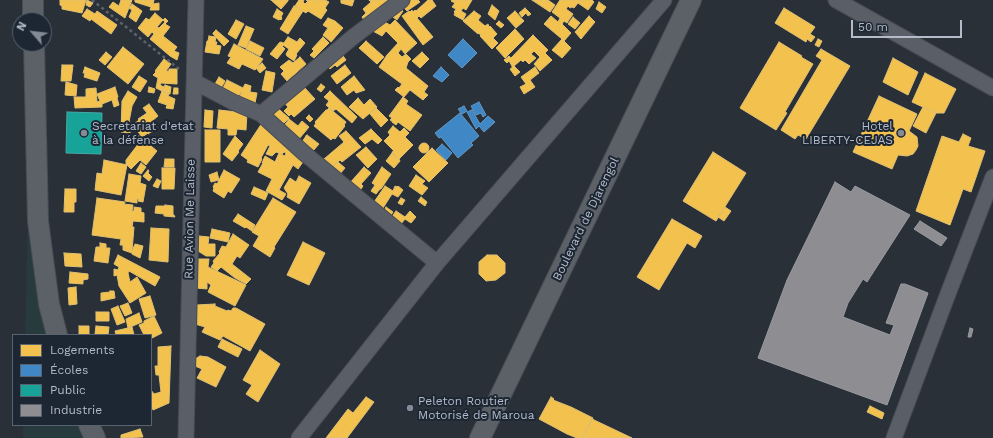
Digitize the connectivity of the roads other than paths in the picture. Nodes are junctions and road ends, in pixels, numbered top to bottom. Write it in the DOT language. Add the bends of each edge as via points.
graph roads {
  1 [pos="33,0"];
  2 [pos="196,0"];
  3 [pos="402,0"];
  4 [pos="664,0"];
  5 [pos="691,0"];
  6 [pos="836,0"];
  7 [pos="33,12"];
  8 [pos="34,52"];
  9 [pos="195,82"];
  10 [pos="993,88"];
  11 [pos="261,114"];
  12 [pos="993,177"];
  13 [pos="438,263"];
  14 [pos="58,334"];
  15 [pos="89,426"];
  16 [pos="95,438"];
  17 [pos="186,438"];
  18 [pos="300,438"];
  19 [pos="480,438"];
  20 [pos="894,438"];
  1 -- 7 [label="main road"];
  2 -- 9 [label="street, Rue Avion Me Laisse"];
  3 -- 11 [label="street" via="353,37"];
  4 -- 13 [label="street"];
  5 -- 19 [label="main road, Boulevard de Djarengol"];
  6 -- 10 [label="street"];
  8 -- 14 [label="main road" via="38,221 49,304"];
  9 -- 11 [label="street"];
  9 -- 17 [label="street, Rue Avion Me Laisse"];
  11 -- 13 [label="street" via="304,153"];
  12 -- 20 [label="street"];
  13 -- 18 [label="street"];
  15 -- 16 [label="main road"];
}
